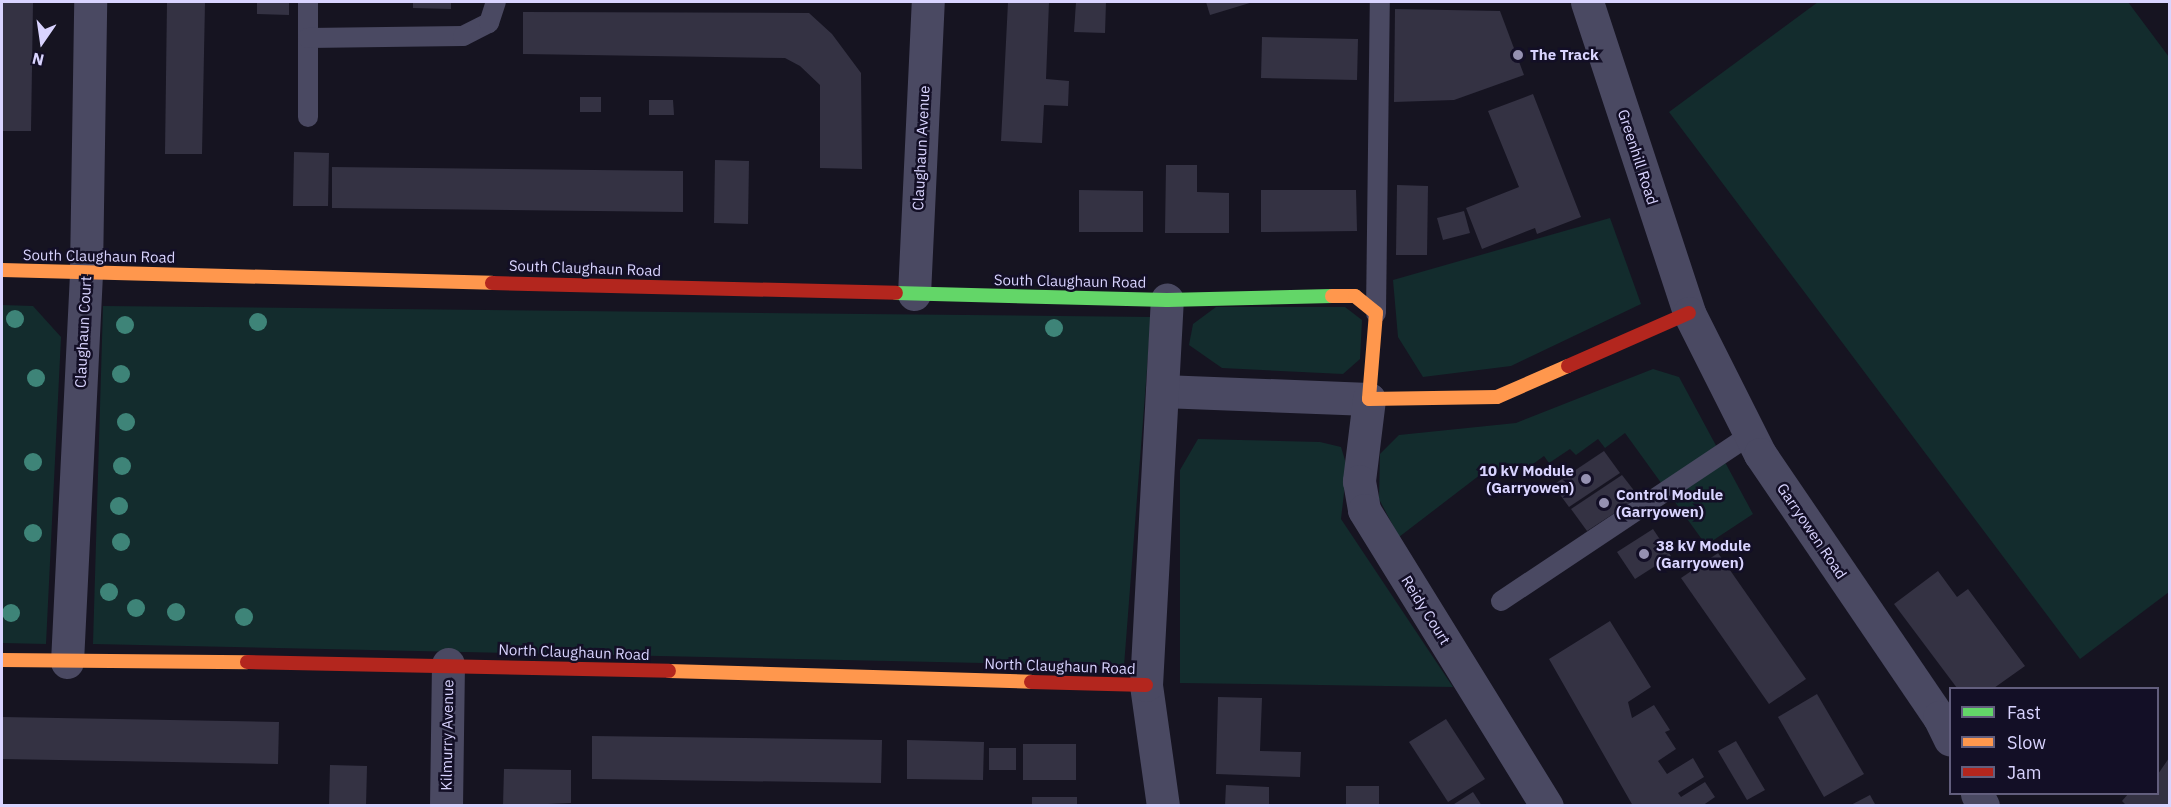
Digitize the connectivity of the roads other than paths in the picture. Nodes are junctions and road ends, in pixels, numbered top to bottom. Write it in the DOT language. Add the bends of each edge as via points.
graph roads {
  1 [pos="90,2"];
  2 [pos="308,2"];
  3 [pos="496,2"];
  4 [pos="928,2"];
  5 [pos="1380,2"];
  6 [pos="1587,2"];
  7 [pos="308,38"];
  8 [pos="308,117"];
  9 [pos="2,270"];
  10 [pos="86,271"];
  11 [pos="914,294"];
  12 [pos="1167,300"];
  13 [pos="1376,313"];
  14 [pos="1689,313"];
  15 [pos="1162,392"];
  16 [pos="1369,399"];
  17 [pos="1750,435"];
  18 [pos="1501,601"];
  19 [pos="2,660"];
  20 [pos="67,662"];
  21 [pos="448,664"];
  22 [pos="1146,685"];
  23 [pos="1949,738"];
  24 [pos="446,806"];
  25 [pos="1162,806"];
  26 [pos="1547,806"];
  1 -- 10 [label="street, Claughaun Court"];
  2 -- 7 [label="lane"];
  3 -- 7 [label="lane" via="489,23 463,36"];
  4 -- 11 [label="street, Claughaun Avenue"];
  5 -- 13 [label="lane"];
  6 -- 14 [label="street, Greenhill Road"];
  7 -- 8 [label="lane"];
  9 -- 10 [label="street, South Claughaun Road"];
  10 -- 11 [label="street, South Claughaun Road"];
  10 -- 20 [label="street, Claughaun Court"];
  11 -- 12 [label="street, South Claughaun Road"];
  12 -- 13 [label="street, South Claughaun Road" via="1355,296"];
  12 -- 15 [label="street"];
  13 -- 16 [label="street"];
  14 -- 16 [label="street" via="1497,397"];
  14 -- 17 [label="street, Garryowen Road"];
  15 -- 16 [label="street"];
  15 -- 22 [label="street"];
  16 -- 26 [label="street, Reidy Court" via="1359,481 1364,510"];
  17 -- 18 [label="lane" via="1665,488"];
  17 -- 23 [label="street, Garryowen Road" via="1939,717"];
  19 -- 20 [label="street, North Claughaun Road"];
  20 -- 21 [label="street, North Claughaun Road"];
  21 -- 22 [label="street, North Claughaun Road"];
  21 -- 24 [label="street, Kilmurry Avenue"];
  22 -- 25 [label="street"];
}
